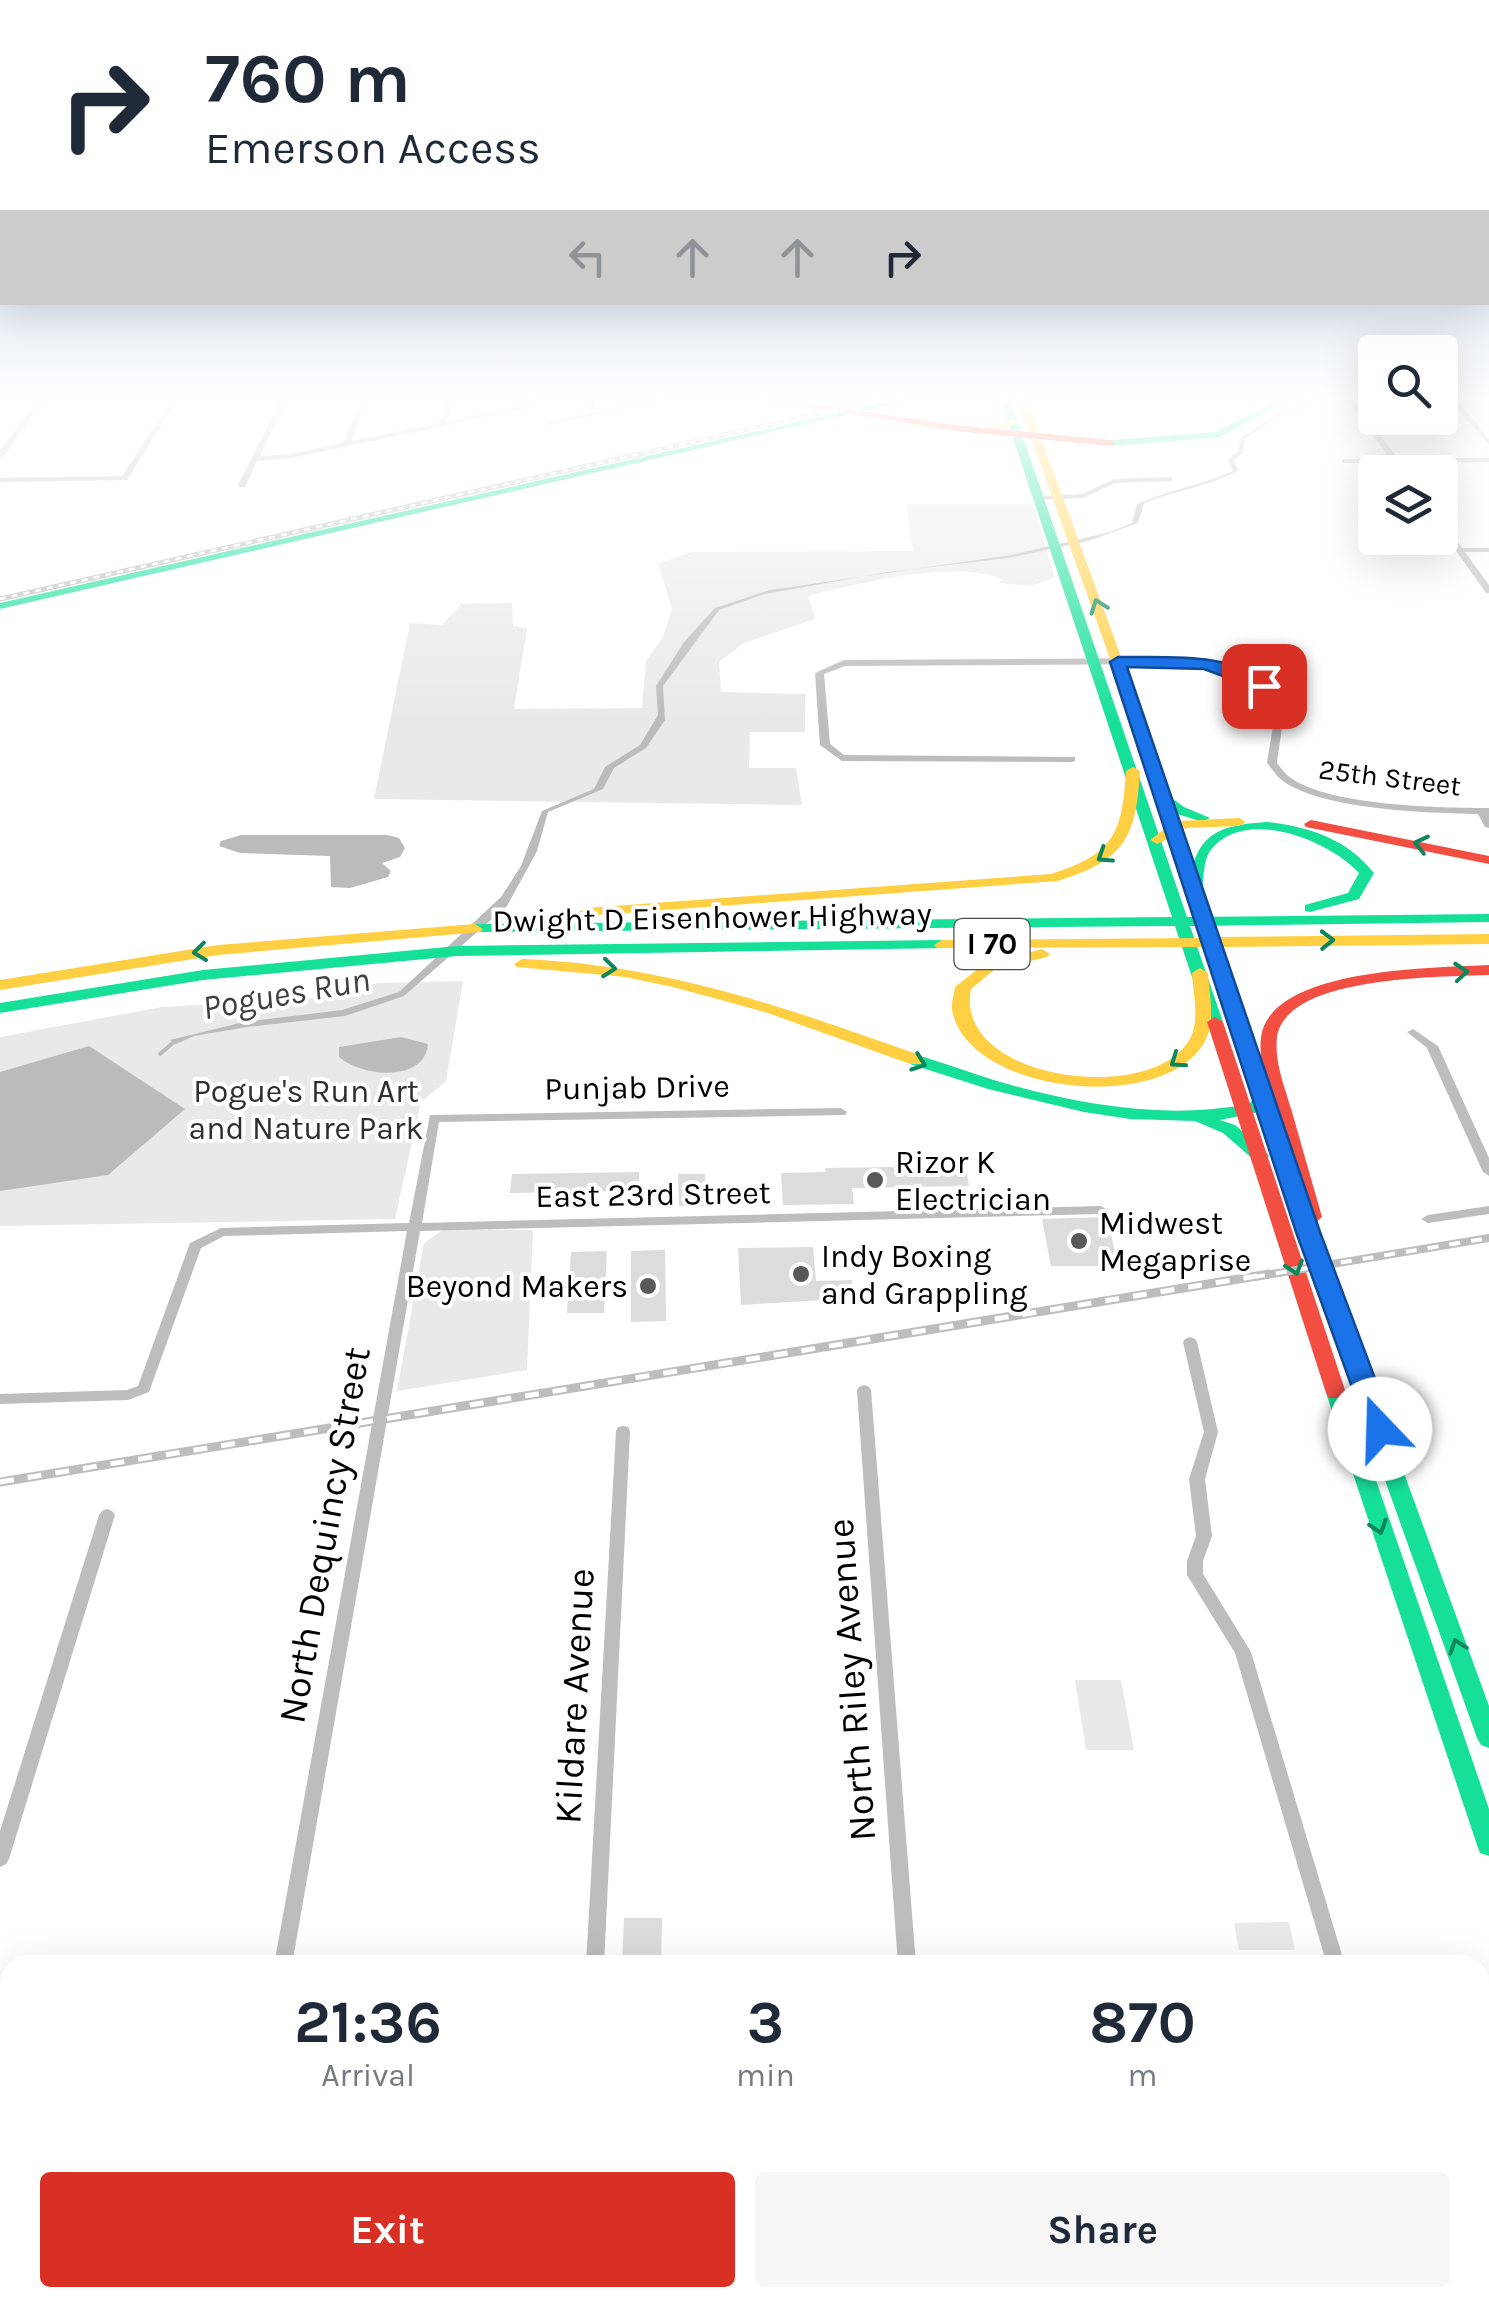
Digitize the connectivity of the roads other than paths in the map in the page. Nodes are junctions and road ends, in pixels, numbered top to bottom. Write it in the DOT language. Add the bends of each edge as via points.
graph roads {
  1 [pos="437,507"];
  2 [pos="1041,507"];
  3 [pos="1062,507"];
  4 [pos="1458,547"];
  5 [pos="1460,550"];
  6 [pos="1489,550"];
  7 [pos="1489,591"];
  8 [pos="0,606"];
  9 [pos="1106,661"];
  10 [pos="1072,758"];
  11 [pos="1134,771"];
  12 [pos="1162,795"];
  13 [pos="1486,811"];
  14 [pos="1232,822"];
  15 [pos="1489,825"];
  16 [pos="1172,826"];
  17 [pos="1156,840"];
  18 [pos="1489,860"];
  19 [pos="1196,896"];
  20 [pos="1489,918"];
  21 [pos="528,921"];
  22 [pos="1023,922"];
  23 [pos="1489,939"];
  24 [pos="1263,941"];
  25 [pos="401,961"];
  26 [pos="1198,967"];
  27 [pos="1489,970"];
  28 [pos="0,985"];
  29 [pos="0,1008"];
  30 [pos="1413,1032"];
  31 [pos="1262,1098"];
  32 [pos="1246,1111"];
  33 [pos="841,1112"];
  34 [pos="1178,1114"];
  35 [pos="434,1118"];
  36 [pos="1260,1156"];
  37 [pos="1489,1172"];
  38 [pos="1101,1210"];
  39 [pos="1489,1210"];
  40 [pos="1428,1220"];
  41 [pos="415,1225"];
  42 [pos="1306,1228"];
  43 [pos="1190,1342"];
  44 [pos="864,1390"];
  45 [pos="0,1399"];
  46 [pos="624,1430"];
  47 [pos="107,1515"];
  48 [pos="1489,1738"];
  49 [pos="1489,1845"];
  50 [pos="0,1859"];
  51 [pos="286,1955"];
  52 [pos="595,1955"];
  53 [pos="905,1955"];
  54 [pos="1333,1955"];
  1 -- 8 [label="main road"];
  2 -- 9 [label="main road"];
  9 -- 3 [label="main road, one-way"];
  4 -- 5 [label="street"];
  5 -- 6 [label="street"];
  5 -- 7 [label="street"];
  9 -- 10 [label="street" via="827,667 818,677 825,745 833,754"];
  9 -- 11 [label="main road"];
  9 -- 12 [label="main road"];
  9 -- 13 [label="street, 25th Street" via="1204,664 1258,682 1278,706 1272,765 1292,784 1390,805"];
  11 -- 17 [label="main road"];
  11 -- 21 [label="main road, one-way" via="1133,820 1124,841 1095,863 1054,878"];
  12 -- 14 [label="main road" via="1188,815"];
  12 -- 16 [label="main road"];
  13 -- 15 [label="street"];
  14 -- 16 [label="main road"];
  18 -- 14 [label="main road, one-way" via="1337,827"];
  16 -- 17 [label="main road"];
  16 -- 19 [label="main road"];
  17 -- 26 [label="main road"];
  19 -- 22 [label="main road" via="1200,859 1210,842 1256,829 1322,838 1354,854 1367,873 1358,895 1328,906"];
  19 -- 31 [label="main road"];
  20 -- 22 [label="main road, Dwight D Eisenhower Highway / I 70"];
  21 -- 22 [label="main road, Dwight D Eisenhower Highway / I 70"];
  21 -- 28 [label="main road, one-way" via="245,947"];
  24 -- 23 [label="main road, Dwight D Eisenhower Highway / I 70, one-way"];
  24 -- 25 [label="main road, Dwight D Eisenhower Highway / I 70" via="494,950"];
  26 -- 24 [label="main road, one-way" via="1200,1030 1194,1048 1166,1069 1130,1081 1067,1082 1019,1069 975,1042 959,1015 972,979 1024,956"];
  25 -- 29 [label="main road, Dwight D Eisenhower Highway / I 70" via="216,973"];
  25 -- 34 [label="main road, one-way" via="592,966 672,978 1009,1093 1092,1110"];
  26 -- 32 [label="main road"];
  42 -- 27 [label="main road, one-way" via="1313,1217 1268,1049 1276,1019 1302,998 1331,987"];
  30 -- 37 [label="street" via="1432,1046"];
  31 -- 32 [label="main road"];
  31 -- 42 [label="main road"];
  32 -- 34 [label="main road"];
  32 -- 36 [label="main road"];
  33 -- 35 [label="street, Punjab Drive"];
  34 -- 36 [label="main road" via="1222,1125"];
  35 -- 41 [label="street, North Dequincy Street"];
  36 -- 49 [label="main road, one-way"];
  38 -- 41 [label="street, East 23rd Street"];
  39 -- 40 [label="street"];
  41 -- 45 [label="street, East 23rd Street" via="207,1236 189,1259 144,1389"];
  41 -- 51 [label="street, North Dequincy Street"];
  48 -- 42 [label="main road, one-way"];
  43 -- 54 [label="street" via="1211,1432 1198,1479 1204,1536 1196,1575 1244,1652"];
  44 -- 53 [label="street, North Riley Avenue"];
  46 -- 52 [label="street, Kildare Avenue"];
  47 -- 50 [label="street"];
}
